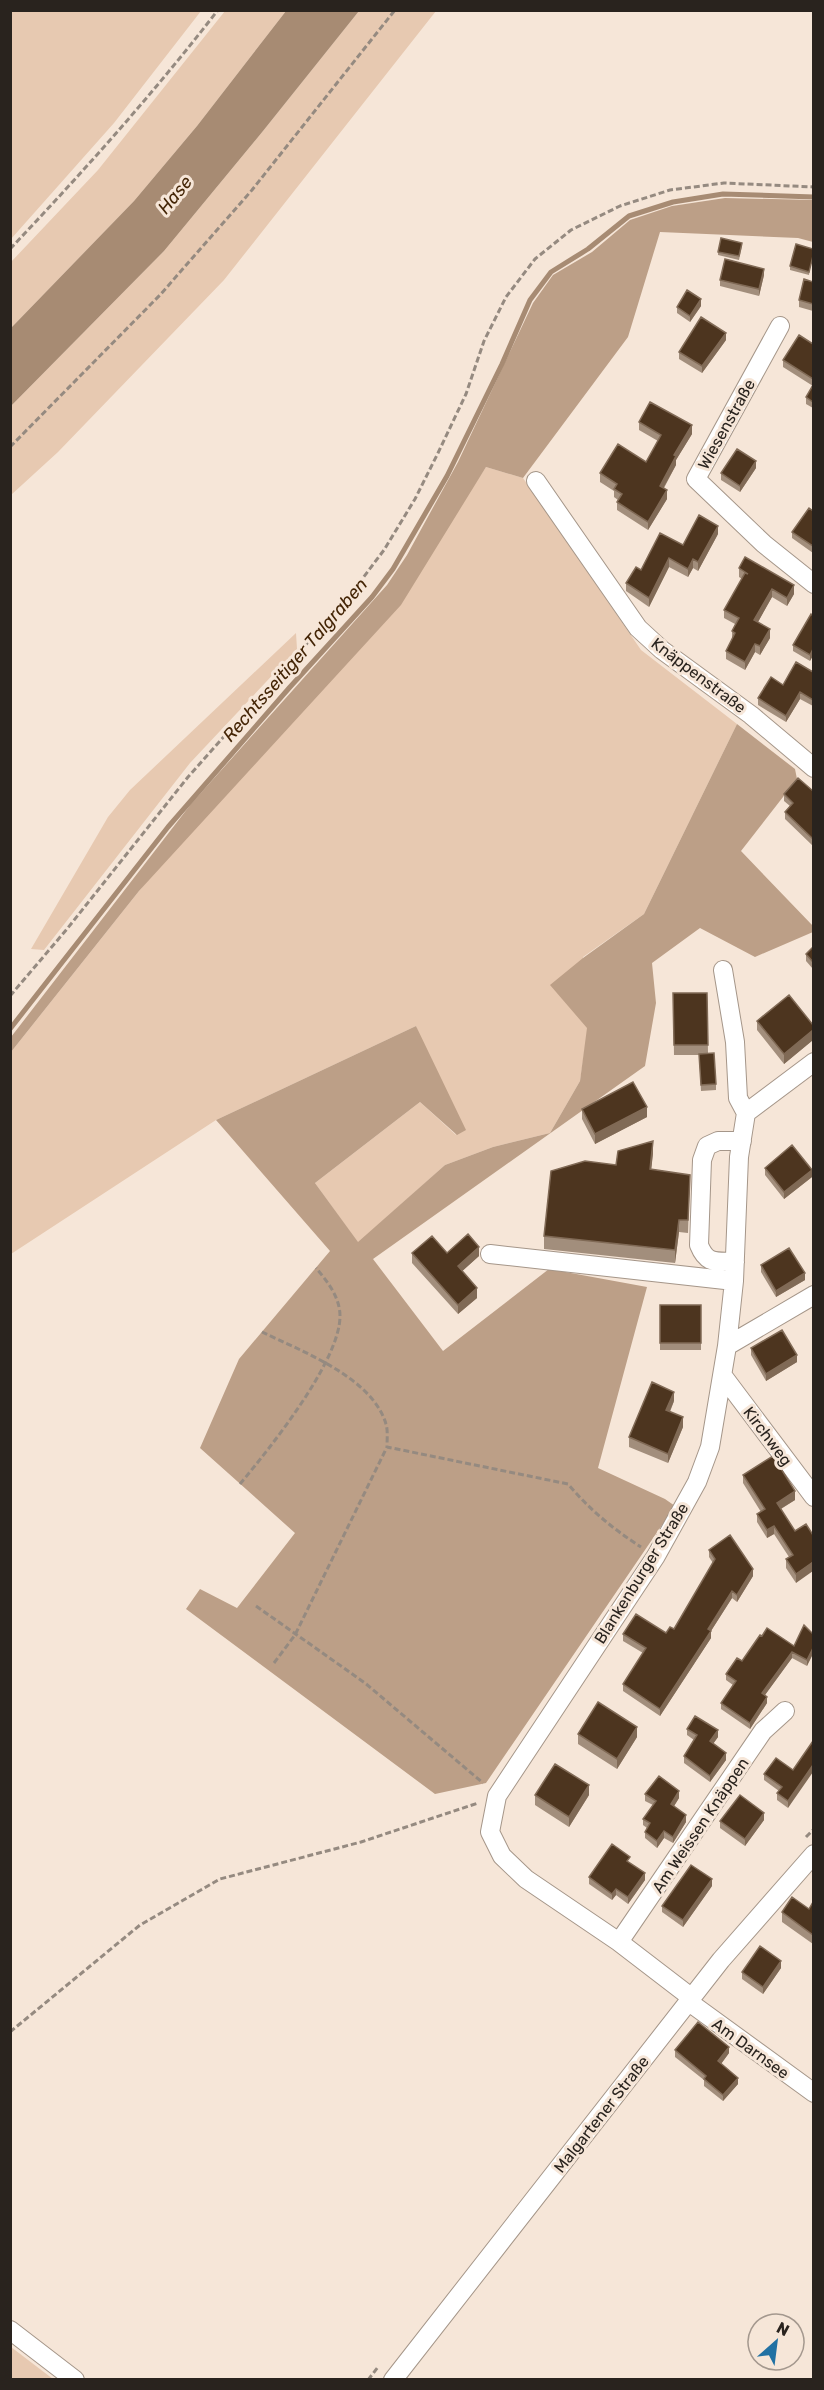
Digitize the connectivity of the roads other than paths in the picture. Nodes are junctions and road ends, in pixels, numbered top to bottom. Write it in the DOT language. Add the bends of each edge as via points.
graph roads {
  1 [pos="780,326"];
  2 [pos="536,482"];
  3 [pos="813,584"];
  4 [pos="813,768"];
  5 [pos="723,970"];
  6 [pos="813,1062"];
  7 [pos="746,1113"];
  8 [pos="742,1141"];
  9 [pos="490,1254"];
  10 [pos="735,1262"];
  11 [pos="734,1281"];
  12 [pos="813,1295"];
  13 [pos="727,1346"];
  14 [pos="723,1376"];
  15 [pos="813,1497"];
  16 [pos="785,1711"];
  17 [pos="813,1854"];
  18 [pos="619,1942"];
  19 [pos="690,2000"];
  20 [pos="813,2093"];
  21 [pos="10,2330"];
  22 [pos="75,2379"];
  23 [pos="393,2379"];
  1 -- 3 [label="street, Wiesenstraße" via="696,479"];
  2 -- 4 [label="street, Knäppenstraße" via="638,628"];
  5 -- 7 [label="street" via="735,1042 738,1098"];
  6 -- 7 [label="street"];
  7 -- 8 [label="street, Blankenburger Straße"];
  8 -- 10 [label="street, Blankenburger Straße"];
  8 -- 10 [label="street" via="718,1141 707,1146 702,1160 699,1245 704,1257 710,1260"];
  9 -- 11 [label="street"];
  10 -- 11 [label="street, Blankenburger Straße"];
  11 -- 13 [label="street, Blankenburger Straße"];
  12 -- 13 [label="street"];
  13 -- 14 [label="street, Blankenburger Straße"];
  14 -- 15 [label="street, Kirchweg"];
  14 -- 18 [label="street, Blankenburger Straße" via="710,1447 697,1482 656,1556 497,1796 490,1832 502,1856 526,1879"];
  16 -- 18 [label="street, Am Weissen Knäppen" via="763,1731"];
  17 -- 19 [label="street, Malgartener Straße"];
  18 -- 19 [label="street, Blankenburger Straße"];
  19 -- 20 [label="street, Am Darnsee"];
  19 -- 23 [label="street, Malgartener Straße"];
  21 -- 22 [label="street"];
}
